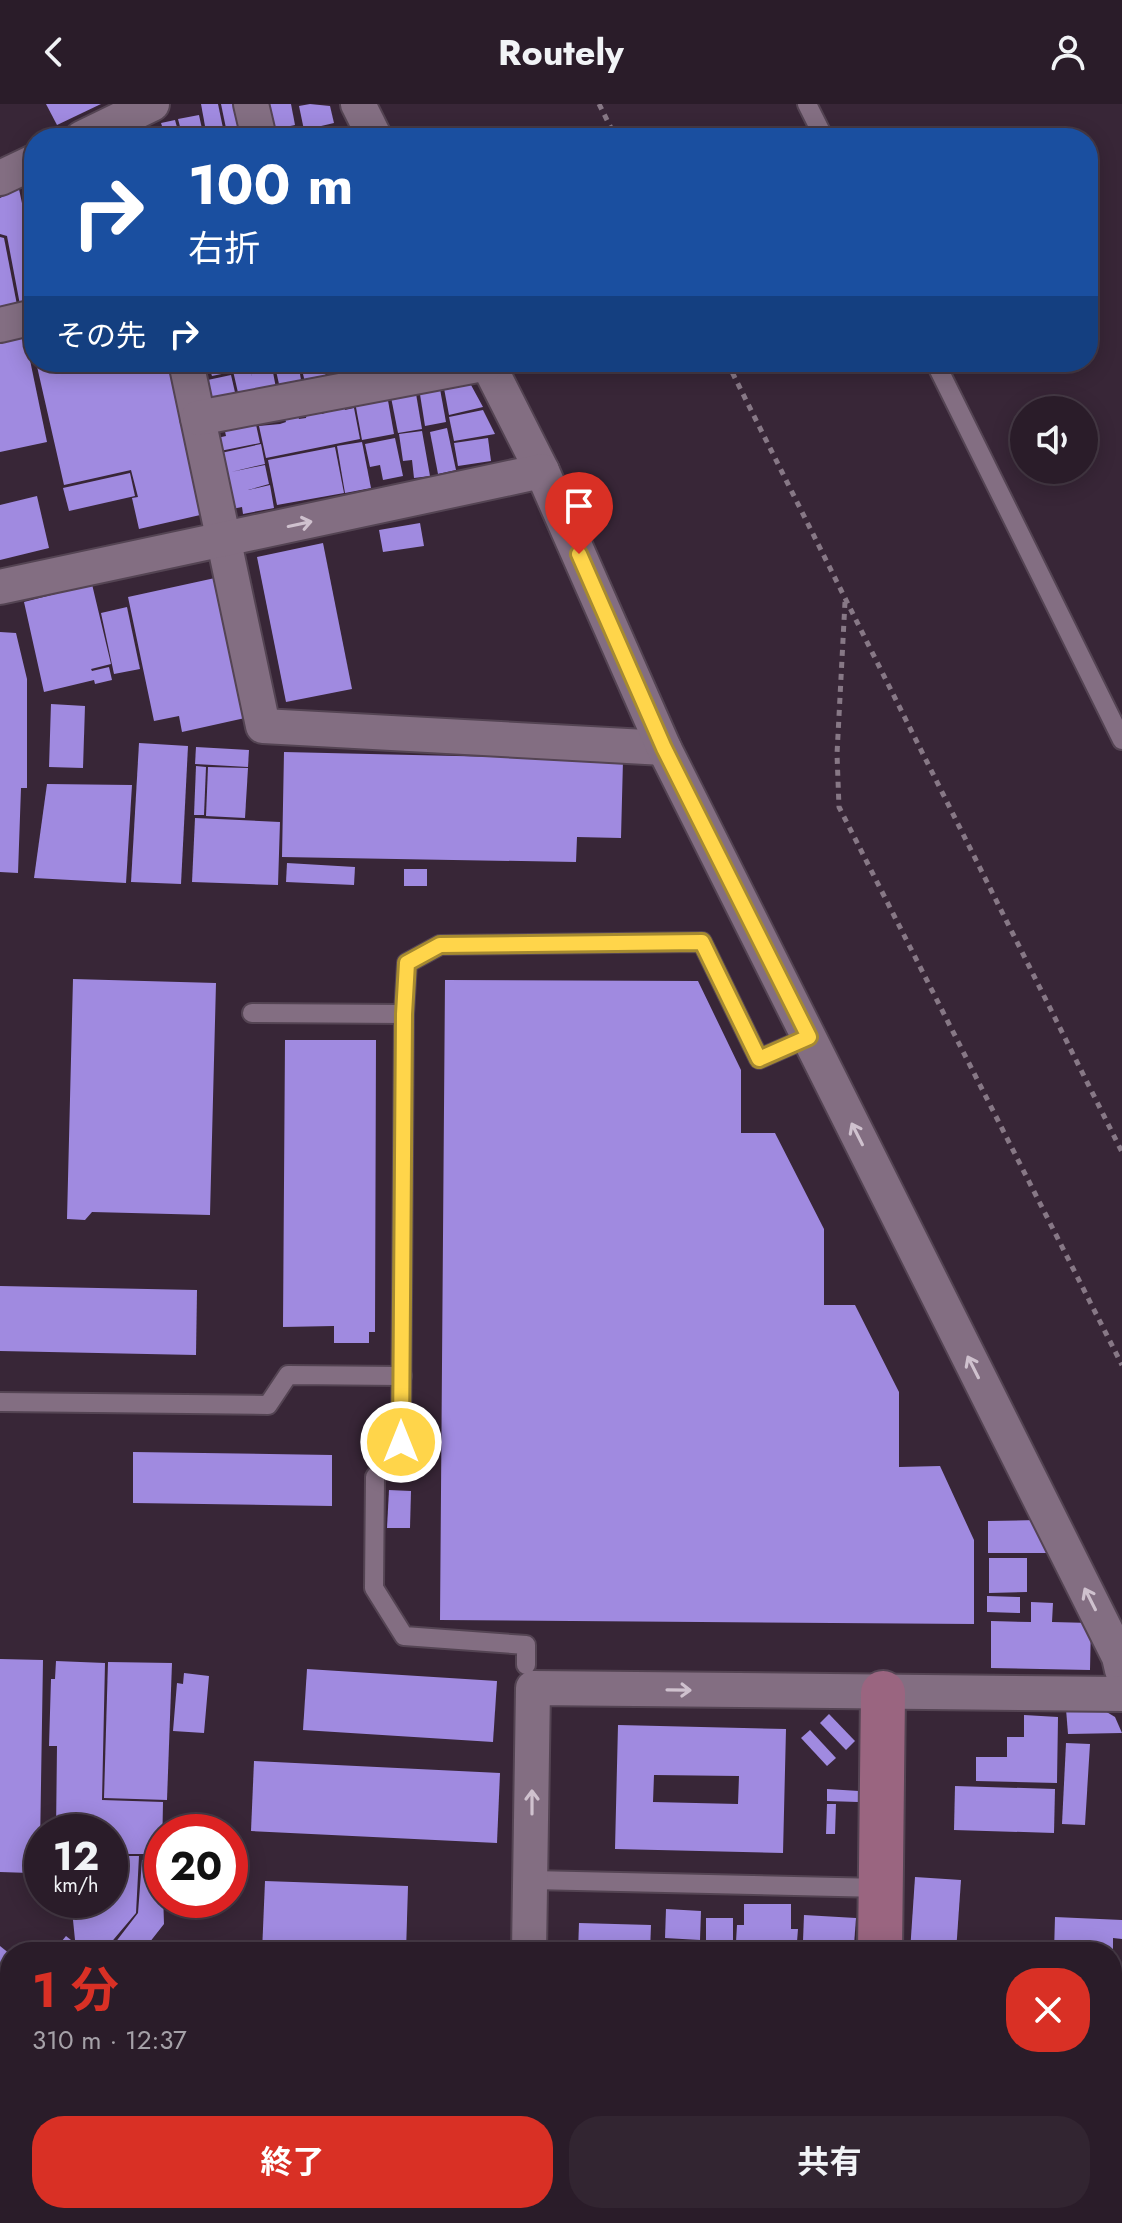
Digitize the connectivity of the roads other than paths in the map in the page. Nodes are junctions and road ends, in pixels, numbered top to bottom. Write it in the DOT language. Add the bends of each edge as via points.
graph roads {
  1 [pos="251,104"];
  2 [pos="358,104"];
  3 [pos="807,104"];
  4 [pos="137,119"];
  5 [pos="111,128"];
  6 [pos="257,128"];
  7 [pos="370,128"];
  8 [pos="819,128"];
  9 [pos="24,167"];
  10 [pos="0,178"];
  11 [pos="24,319"];
  12 [pos="0,325"];
  13 [pos="188,372"];
  14 [pos="435,372"];
  15 [pos="492,372"];
  16 [pos="940,372"];
  17 [pos="198,418"];
  18 [pos="542,471"];
  19 [pos="224,540"];
  20 [pos="0,587"];
  21 [pos="1122,740"];
  22 [pos="664,748"];
  23 [pos="252,1013"];
  24 [pos="404,1014"];
  25 [pos="809,1037"];
  26 [pos="402,1376"];
  27 [pos="0,1402"];
  28 [pos="526,1665"];
  29 [pos="1122,1670"];
  30 [pos="883,1693"];
  31 [pos="1122,1694"];
  32 [pos="532,1880"];
  33 [pos="881,1888"];
  34 [pos="529,1942"];
  35 [pos="880,1942"];
  1 -- 6 [label="street"];
  2 -- 7 [label="street"];
  3 -- 8 [label="lane"];
  4 -- 5 [label="street"];
  9 -- 10 [label="street"];
  11 -- 12 [label="street"];
  13 -- 17 [label="street"];
  14 -- 17 [label="street"];
  15 -- 18 [label="street"];
  16 -- 21 [label="lane"];
  17 -- 19 [label="street"];
  19 -- 18 [label="street, one-way"];
  18 -- 22 [label="street"];
  19 -- 20 [label="street"];
  19 -- 22 [label="street" via="263,726"];
  22 -- 25 [label="street"];
  23 -- 24 [label="lane"];
  24 -- 25 [label="lane" via="407,963 440,945 702,942 759,1059"];
  24 -- 26 [label="lane"];
  29 -- 25 [label="street, one-way"];
  26 -- 27 [label="lane" via="288,1375 268,1405"];
  26 -- 28 [label="lane" via="401,1442 375,1477 374,1588 404,1636 526,1645"];
  30 -- 31 [label="street"];
  32 -- 30 [label="street, one-way" via="533,1688"];
  30 -- 33 [label="street"];
  32 -- 33 [label="lane"];
  32 -- 34 [label="street"];
  33 -- 35 [label="street"];
}
